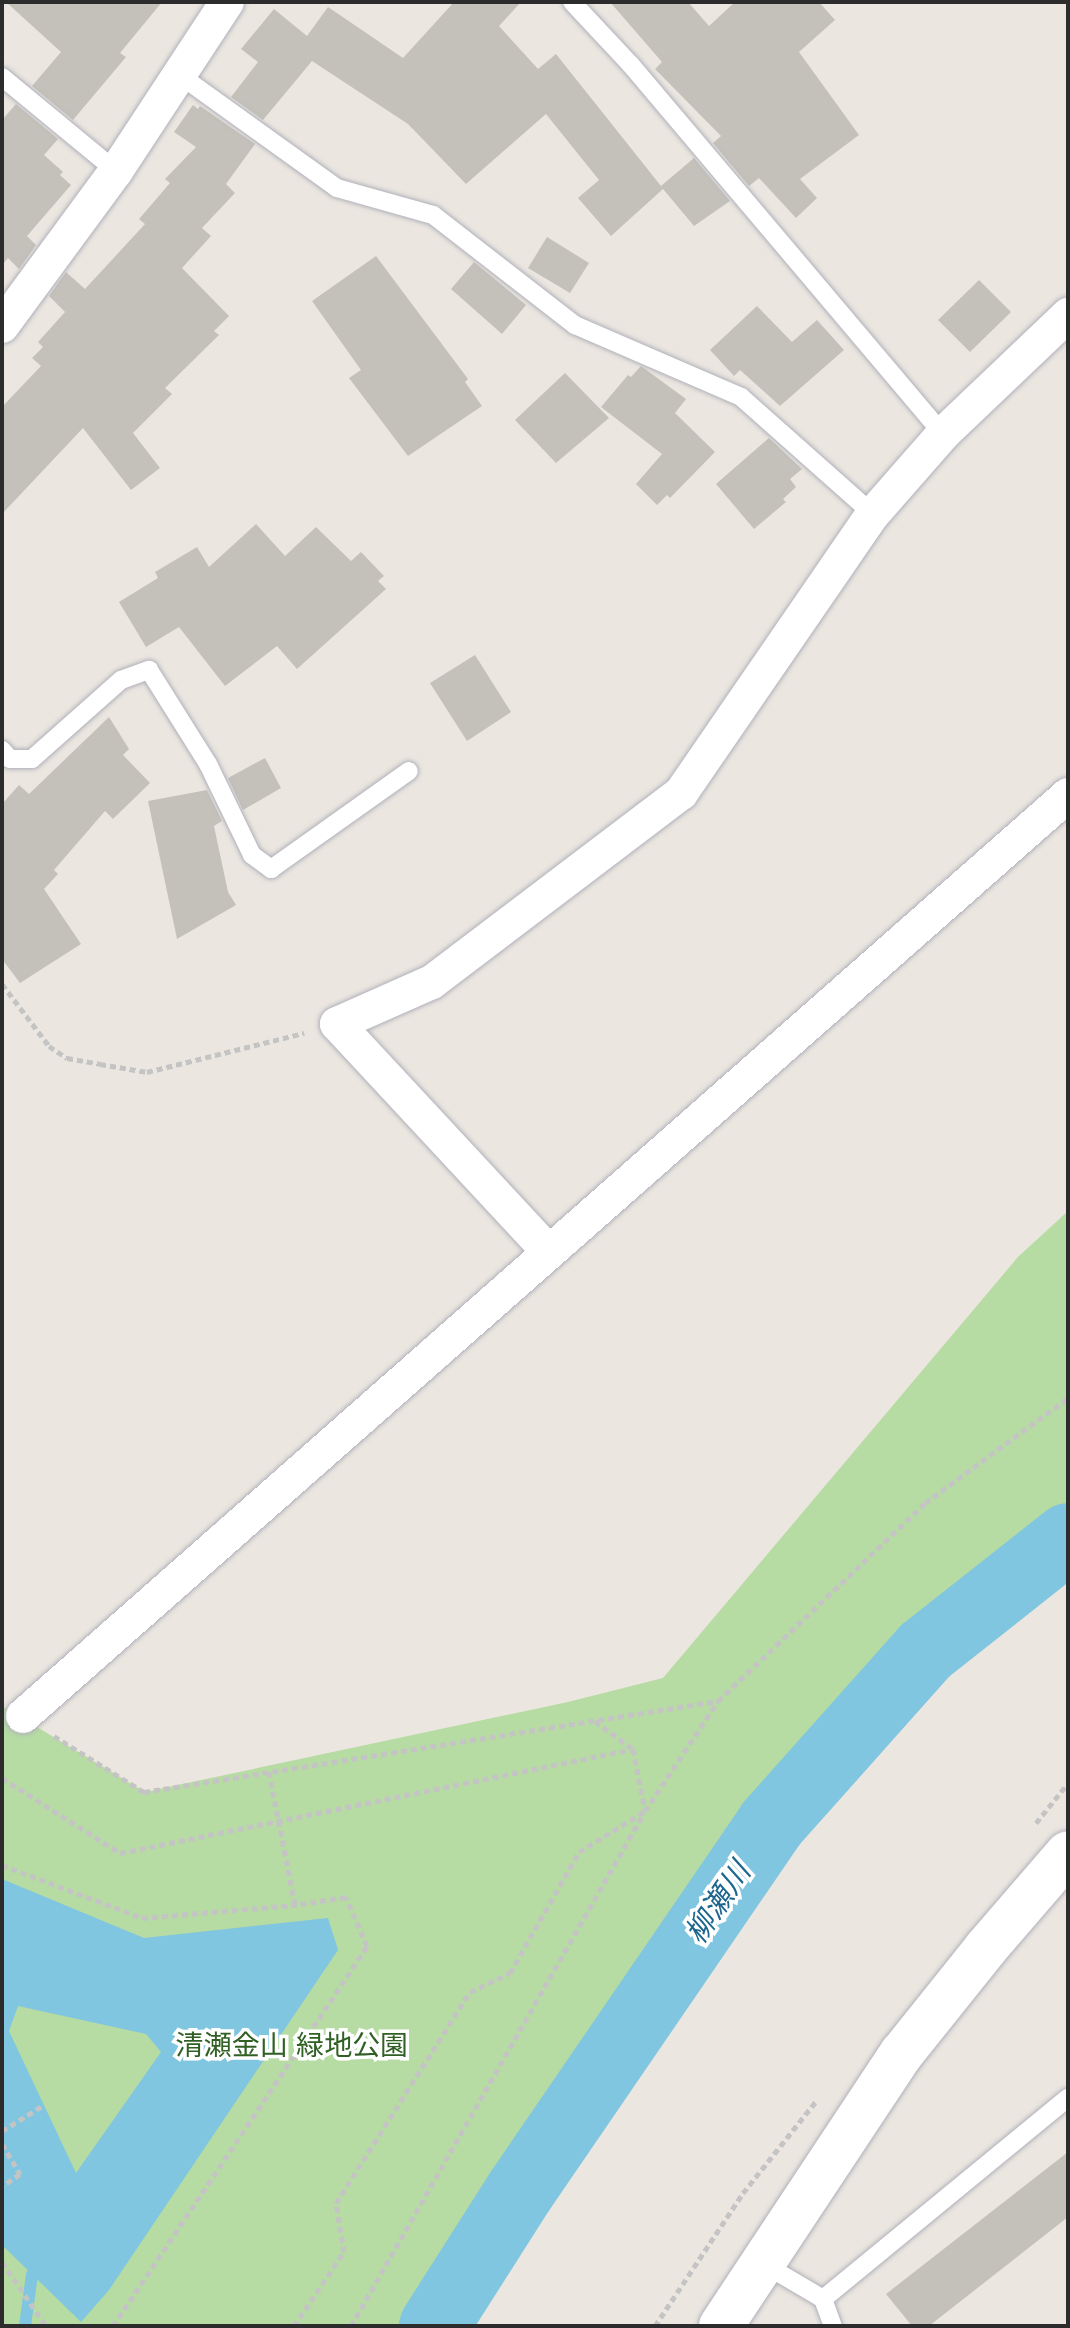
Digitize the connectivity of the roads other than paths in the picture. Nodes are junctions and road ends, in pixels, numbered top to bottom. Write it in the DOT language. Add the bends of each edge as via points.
graph roads {
  1 [pos="227,2"];
  2 [pos="572,2"];
  3 [pos="181,76"];
  4 [pos="2,77"];
  5 [pos="116,171"];
  6 [pos="1068,315"];
  7 [pos="2,326"];
  8 [pos="943,434"];
  9 [pos="873,514"];
  10 [pos="2,750"];
  11 [pos="409,771"];
  12 [pos="1068,795"];
  13 [pos="548,1251"];
  14 [pos="23,1716"];
  15 [pos="1068,1853"];
  16 [pos="1068,2098"];
  17 [pos="762,2263"];
  18 [pos="823,2299"];
  19 [pos="721,2326"];
  20 [pos="833,2326"];
  1 -- 3 [label="street"];
  2 -- 8 [label="lane"];
  3 -- 5 [label="street"];
  3 -- 9 [label="lane" via="337,188 433,215 575,325 741,397"];
  4 -- 5 [label="lane"];
  5 -- 7 [label="street"];
  6 -- 8 [label="street"];
  8 -- 9 [label="street"];
  9 -- 13 [label="street" via="681,793 432,982 337,1024"];
  10 -- 11 [label="lane" via="10,759 32,759 121,680 149,670 208,764 252,855 271,869"];
  12 -- 13 [label="street"];
  13 -- 14 [label="street"];
  15 -- 17 [label="street" via="902,2053"];
  16 -- 18 [label="lane"];
  17 -- 18 [label="lane"];
  17 -- 19 [label="street"];
  18 -- 20 [label="lane"];
}
